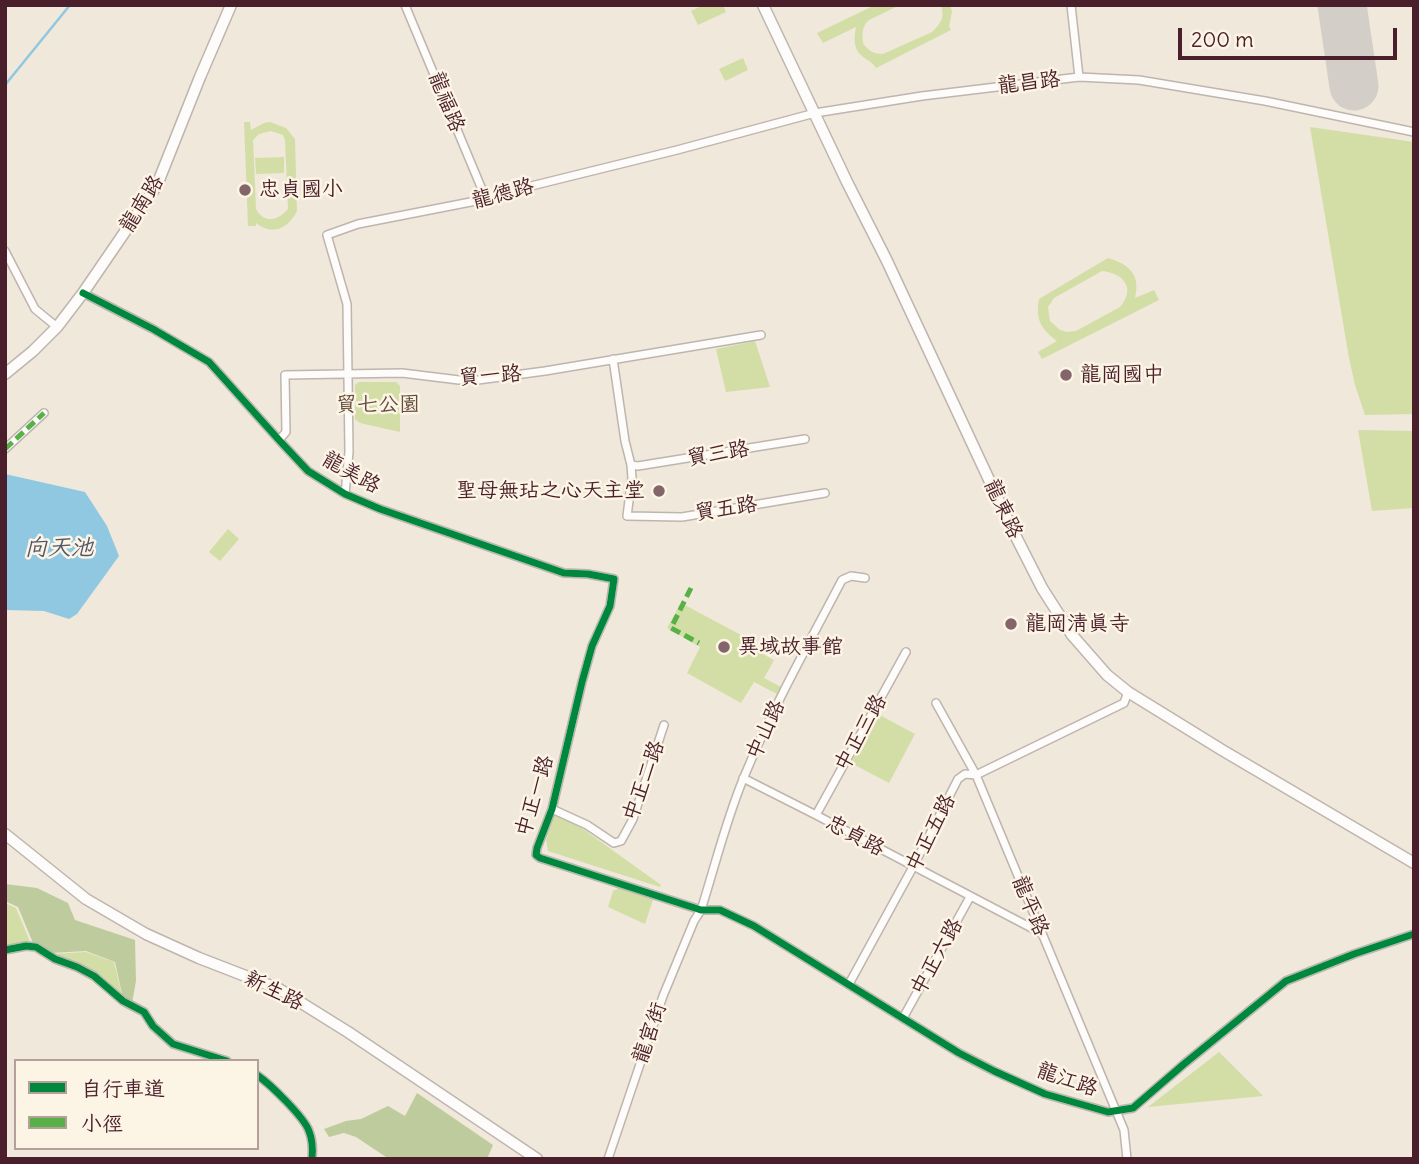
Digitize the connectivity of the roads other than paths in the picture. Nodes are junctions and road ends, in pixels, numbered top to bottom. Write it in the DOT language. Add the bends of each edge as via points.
graph roads {
  1 [pos="231,5"];
  2 [pos="405,5"];
  3 [pos="763,5"];
  4 [pos="1071,5"];
  5 [pos="1079,77"];
  6 [pos="815,113"];
  7 [pos="1414,132"];
  8 [pos="486,200"];
  9 [pos="5,251"];
  10 [pos="83,293"];
  11 [pos="57,327"];
  12 [pos="761,335"];
  13 [pos="613,359"];
  14 [pos="5,374"];
  15 [pos="349,374"];
  16 [pos="44,413"];
  17 [pos="805,439"];
  18 [pos="279,440"];
  19 [pos="5,449"];
  20 [pos="631,465"];
  21 [pos="825,493"];
  22 [pos="345,494"];
  23 [pos="865,578"];
  24 [pos="614,579"];
  25 [pos="906,652"];
  26 [pos="1128,692"];
  27 [pos="936,704"];
  28 [pos="664,725"];
  29 [pos="975,775"];
  30 [pos="743,778"];
  31 [pos="552,809"];
  32 [pos="816,815"];
  33 [pos="5,834"];
  34 [pos="1414,863"];
  35 [pos="914,867"];
  36 [pos="970,897"];
  37 [pos="701,910"];
  38 [pos="1041,934"];
  39 [pos="1414,934"];
  40 [pos="5,950"];
  41 [pos="849,984"];
  42 [pos="903,1018"];
  43 [pos="221,1059"];
  44 [pos="259,1076"];
  45 [pos="1116,1112"];
  46 [pos="312,1159"];
  47 [pos="537,1159"];
  48 [pos="608,1159"];
  49 [pos="1127,1159"];
  1 -- 10 [label="street, 龍南路" via="157,185"];
  2 -- 8 [label="street, 龍福路"];
  3 -- 6 [label="street, 龍東路"];
  4 -- 5 [label="street"];
  5 -- 6 [label="street, 龍昌路"];
  5 -- 7 [label="street, 龍昌路" via="1133,79 1243,97"];
  6 -- 8 [label="street, 龍德路"];
  6 -- 26 [label="street, 龍東路" via="1042,588 1072,635"];
  8 -- 15 [label="street, 龍德路" via="358,224 327,236 347,304"];
  9 -- 11 [label="street" via="35,309"];
  10 -- 11 [label="street, 龍南路"];
  10 -- 18 [label="street, 龍美路" via="209,362"];
  11 -- 14 [label="street, 龍南路"];
  12 -- 13 [label="street, 貿一路"];
  13 -- 15 [label="street, 貿一路" via="478,380"];
  13 -- 20 [label="street"];
  15 -- 18 [label="street, 貿一路" via="285,375 286,432"];
  15 -- 22 [label="street"];
  16 -- 19 [label="street"];
  17 -- 20 [label="street, 貿三路"];
  18 -- 22 [label="street, 龍美路" via="308,471"];
  20 -- 21 [label="street, 貿五路" via="627,516 682,517"];
  22 -- 24 [label="street, 龍美路" via="564,573"];
  23 -- 30 [label="street, 中山路" via="842,580"];
  24 -- 31 [label="street, 中正一路" via="610,606 582,682"];
  25 -- 32 [label="street, 中正三路"];
  26 -- 29 [label="street, 中正五路" via="1124,703"];
  26 -- 34 [label="street, 龍東路"];
  27 -- 29 [label="street, 龍平路"];
  28 -- 31 [label="street, 中正二路" via="621,841 614,843"];
  29 -- 35 [label="street, 中正五路" via="958,779"];
  29 -- 38 [label="street, 龍平路"];
  30 -- 32 [label="street, 忠貞路"];
  30 -- 37 [label="street, 中山路"];
  31 -- 37 [label="street, 中正一路" via="537,848 540,858"];
  32 -- 35 [label="street, 忠貞路"];
  33 -- 47 [label="street, 新生路" via="94,904 146,934 279,989"];
  35 -- 36 [label="street, 忠貞路"];
  35 -- 41 [label="street, 中正五路"];
  36 -- 38 [label="street, 忠貞路"];
  36 -- 42 [label="street, 中正六路"];
  37 -- 41 [label="street, 龍江路" via="720,910 754,926"];
  37 -- 48 [label="street, 龍宮街" via="663,996"];
  38 -- 45 [label="street, 龍平路"];
  39 -- 45 [label="street, 龍江路" via="1286,981 1133,1108"];
  40 -- 43 [label="street" via="36,947 77,967 144,1012 173,1044"];
  41 -- 42 [label="street, 龍江路"];
  42 -- 45 [label="street, 龍江路" via="959,1053 1045,1094"];
  44 -- 46 [label="street" via="308,1128"];
  45 -- 49 [label="street, 龍平路" via="1124,1130"];
}
